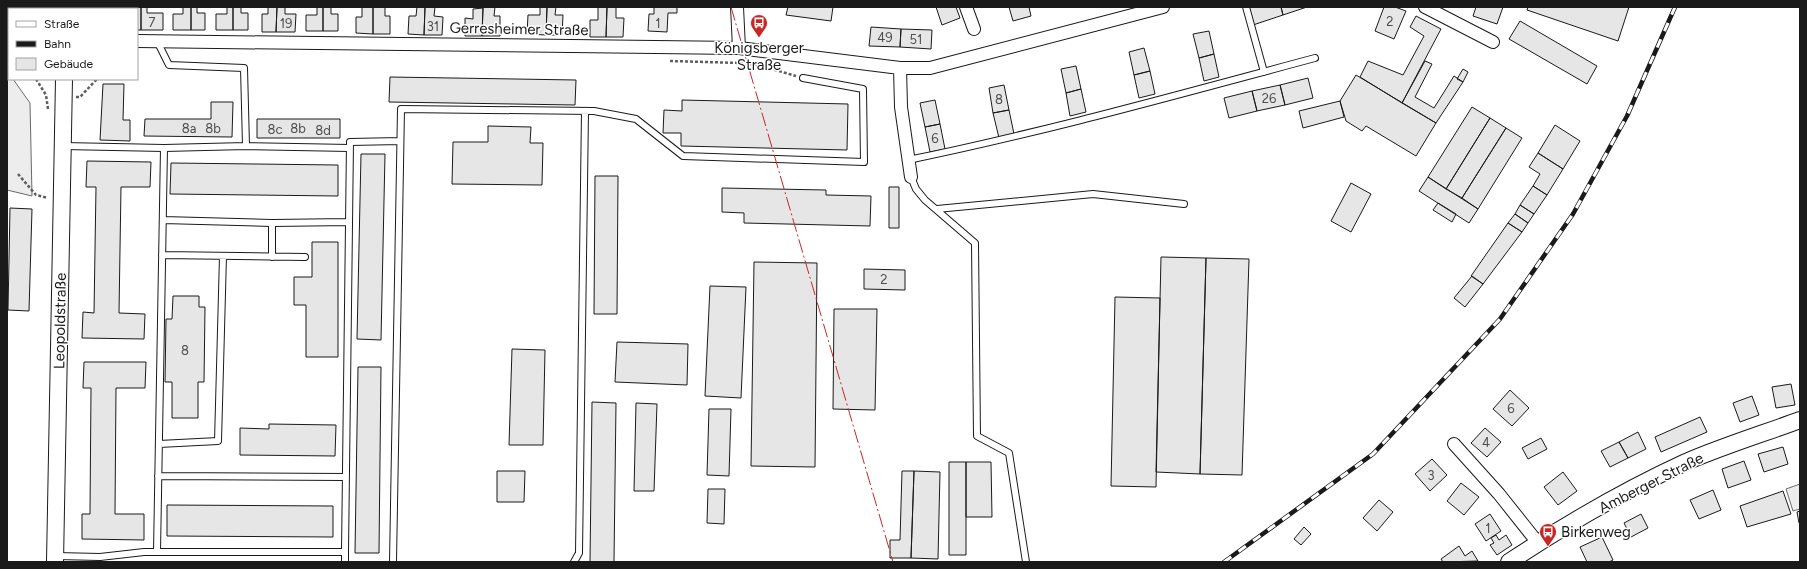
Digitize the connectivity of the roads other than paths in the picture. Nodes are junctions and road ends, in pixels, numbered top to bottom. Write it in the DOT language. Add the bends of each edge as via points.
graph roads {
  1 [pos="737,7"];
  2 [pos="966,7"];
  3 [pos="1163,7"];
  4 [pos="1246,7"];
  5 [pos="1425,7"];
  6 [pos="974,30"];
  7 [pos="138,41"];
  8 [pos="157,41"];
  9 [pos="1493,42"];
  10 [pos="739,48"];
  11 [pos="1315,58"];
  12 [pos="900,68"];
  13 [pos="1264,72"];
  14 [pos="803,78"];
  15 [pos="64,80"];
  16 [pos="585,111"];
  17 [pos="400,141"];
  18 [pos="63,146"];
  19 [pos="246,146"];
  20 [pos="164,148"];
  21 [pos="350,148"];
  22 [pos="908,160"];
  23 [pos="911,177"];
  24 [pos="1184,204"];
  25 [pos="937,209"];
  26 [pos="163,220"];
  27 [pos="349,222"];
  28 [pos="272,223"];
  29 [pos="162,256"];
  30 [pos="223,256"];
  31 [pos="272,257"];
  32 [pos="305,257"];
  33 [pos="1800,420"];
  34 [pos="159,444"];
  35 [pos="1454,444"];
  36 [pos="158,476"];
  37 [pos="346,477"];
  38 [pos="1538,543"];
  39 [pos="157,552"];
  40 [pos="345,552"];
  41 [pos="55,559"];
  42 [pos="345,562"];
  43 [pos="393,562"];
  44 [pos="574,562"];
  45 [pos="1026,562"];
  46 [pos="1509,562"];
  1 -- 10 [label="street"];
  2 -- 6 [label="street"];
  3 -- 12 [label="street, Gerresheimer Straße" via="930,68"];
  4 -- 13 [label="lane"];
  5 -- 9 [label="street"];
  7 -- 8 [label="street, Gerresheimer Straße"];
  8 -- 10 [label="street, Gerresheimer Straße"];
  8 -- 19 [label="lane" via="169,64 244,68"];
  10 -- 12 [label="street, Gerresheimer Straße"];
  11 -- 13 [label="lane"];
  12 -- 22 [label="street" via="901,107"];
  13 -- 22 [label="lane" via="980,145"];
  14 -- 16 [label="lane" via="863,90 864,162 683,156 636,119"];
  15 -- 18 [label="street, Leopoldstraße"];
  16 -- 17 [label="lane" via="401,108"];
  16 -- 44 [label="lane" via="579,554"];
  17 -- 21 [label="lane" via="350,142"];
  17 -- 43 [label="lane"];
  18 -- 20 [label="lane"];
  18 -- 41 [label="street, Leopoldstraße"];
  19 -- 20 [label="lane"];
  19 -- 21 [label="lane"];
  20 -- 26 [label="lane"];
  21 -- 27 [label="lane"];
  22 -- 23 [label="street"];
  23 -- 25 [label="lane" via="916,189"];
  24 -- 25 [label="lane" via="1093,194"];
  25 -- 45 [label="lane" via="975,243 977,436 1009,453"];
  26 -- 28 [label="lane"];
  26 -- 29 [label="lane"];
  27 -- 28 [label="lane"];
  27 -- 37 [label="lane"];
  28 -- 31 [label="lane"];
  29 -- 30 [label="lane"];
  29 -- 34 [label="lane"];
  30 -- 31 [label="lane"];
  30 -- 34 [label="lane" via="218,441"];
  31 -- 32 [label="lane"];
  33 -- 38 [label="street, Amberger Straße" via="1687,462 1625,493"];
  34 -- 36 [label="lane"];
  35 -- 38 [label="street"];
  36 -- 37 [label="lane"];
  36 -- 39 [label="lane"];
  37 -- 40 [label="lane"];
  38 -- 46 [label="street, Amberger Straße"];
  39 -- 40 [label="lane"];
  39 -- 41 [label="lane"];
  40 -- 42 [label="lane"];
}
